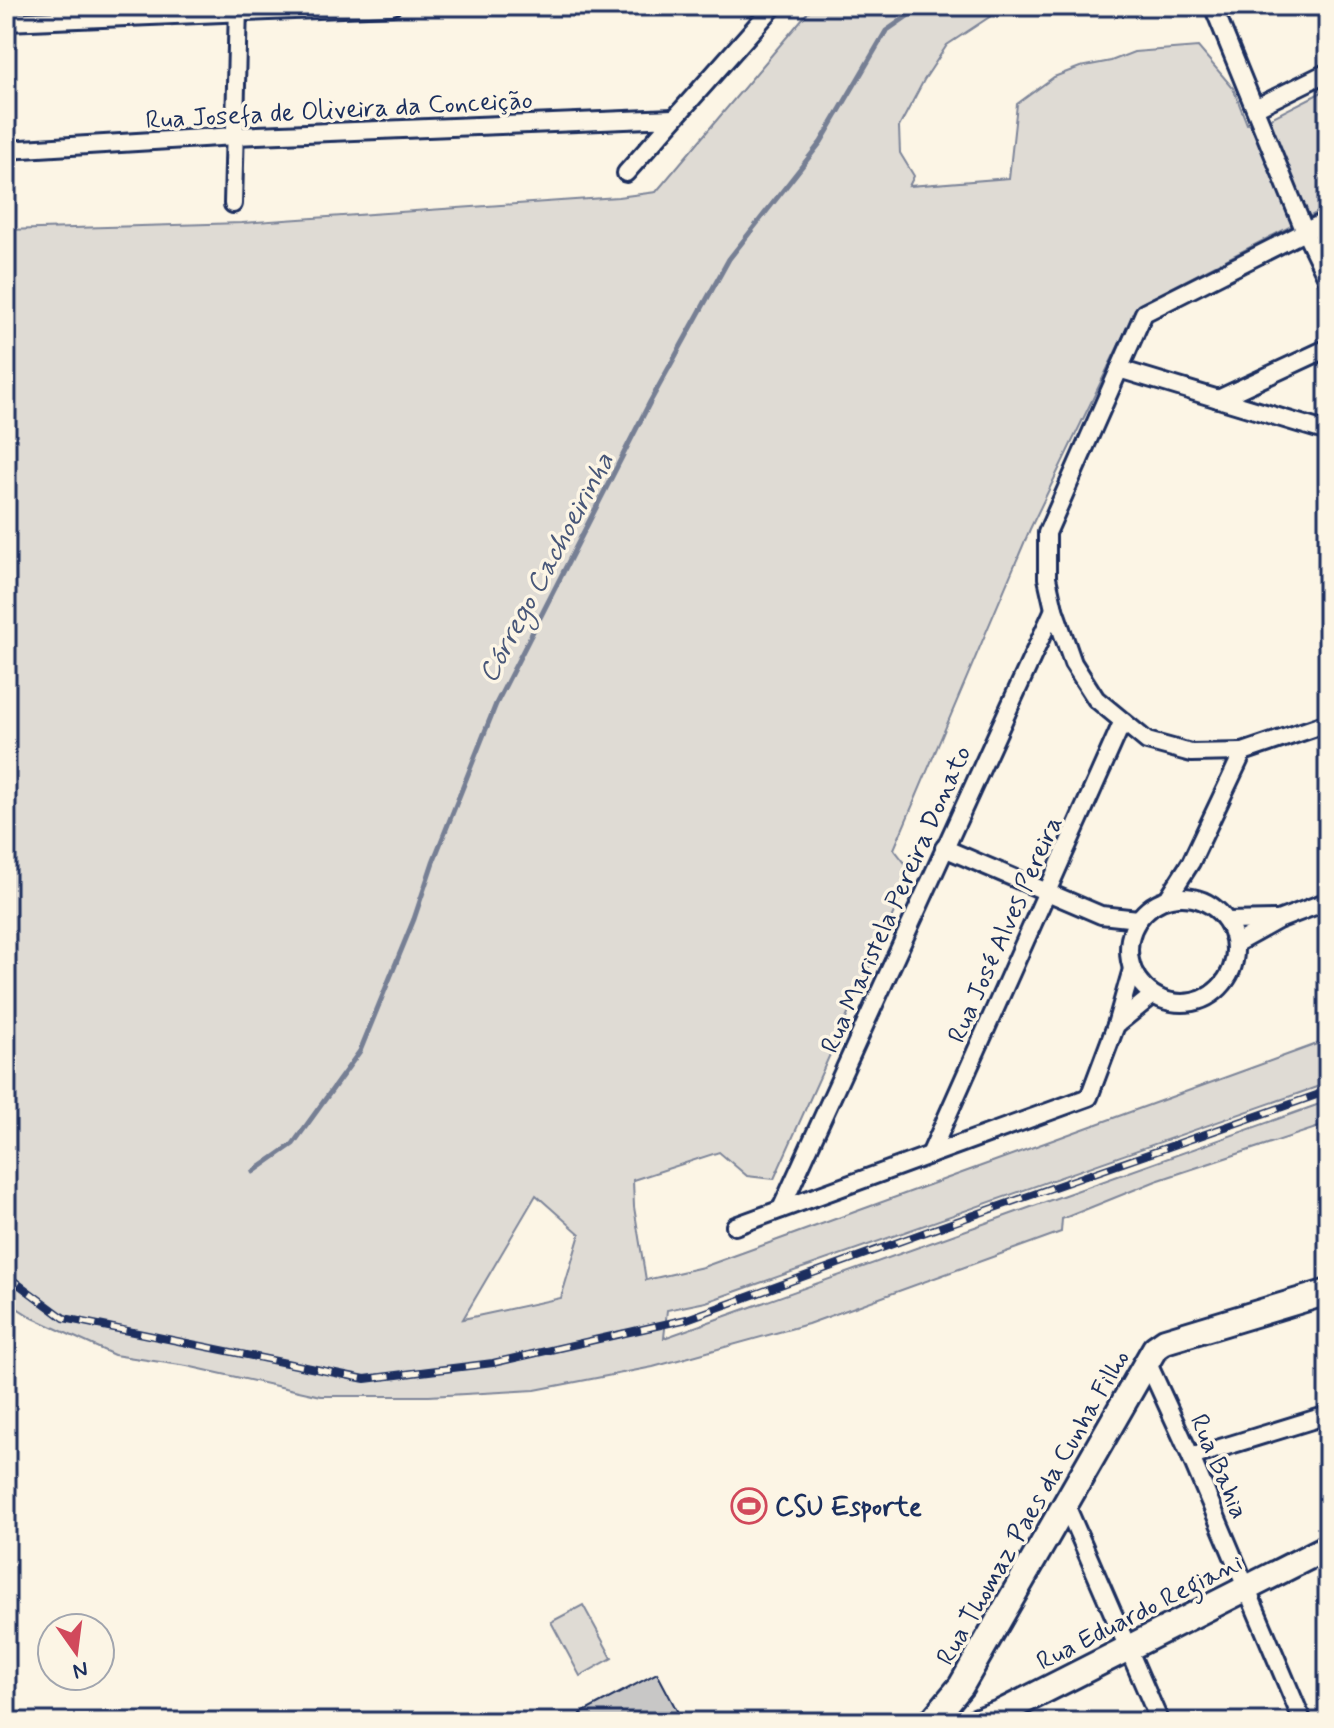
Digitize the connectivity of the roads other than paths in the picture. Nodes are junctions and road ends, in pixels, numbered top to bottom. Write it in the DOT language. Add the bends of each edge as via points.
graph roads {
  1 [pos="64,6"];
  2 [pos="392,6"];
  3 [pos="774,6"];
  4 [pos="1213,6"];
  5 [pos="238,9"];
  6 [pos="53,19"];
  7 [pos="6,22"];
  8 [pos="1328,72"];
  9 [pos="1255,108"];
  10 [pos="673,118"];
  11 [pos="235,136"];
  12 [pos="6,150"];
  13 [pos="626,173"];
  14 [pos="233,204"];
  15 [pos="1328,220"];
  16 [pos="1305,232"];
  17 [pos="1328,280"];
  18 [pos="1328,348"];
  19 [pos="1119,369"];
  20 [pos="1218,399"];
  21 [pos="1328,432"];
  22 [pos="1054,609"];
  23 [pos="1122,723"];
  24 [pos="1328,723"];
  25 [pos="1243,752"];
  26 [pos="944,848"];
  27 [pos="1191,862"];
  28 [pos="1048,891"];
  29 [pos="1168,898"];
  30 [pos="1196,898"];
  31 [pos="1328,901"];
  32 [pos="1101,915"];
  33 [pos="1138,919"];
  34 [pos="1278,920"];
  35 [pos="1227,921"];
  36 [pos="1129,944"];
  37 [pos="1235,944"];
  38 [pos="1132,969"];
  39 [pos="1153,995"];
  40 [pos="1116,1025"];
  41 [pos="930,1155"];
  42 [pos="781,1209"];
  43 [pos="735,1226"];
  44 [pos="1328,1292"];
  45 [pos="1147,1361"];
  46 [pos="1328,1415"];
  47 [pos="1191,1457"];
  48 [pos="1066,1505"];
  49 [pos="1328,1547"];
  50 [pos="1245,1587"];
  51 [pos="1128,1650"];
  52 [pos="961,1686"];
  53 [pos="1002,1717"];
  54 [pos="931,1722"];
  55 [pos="965,1722"];
  56 [pos="975,1722"];
  57 [pos="1160,1722"];
  58 [pos="1303,1722"];
  1 -- 6 [label="street"];
  2 -- 5 [label="street"];
  3 -- 10 [label="street"];
  4 -- 9 [label="street"];
  5 -- 6 [label="street"];
  5 -- 11 [label="street"];
  6 -- 7 [label="street"];
  8 -- 9 [label="street"];
  9 -- 16 [label="street"];
  10 -- 11 [label="street, Rua Josefa de Oliveira da Conceição"];
  10 -- 13 [label="street"];
  11 -- 12 [label="street, Rua Josefa de Oliveira da Conceição"];
  11 -- 14 [label="street"];
  15 -- 16 [label="street"];
  16 -- 17 [label="street"];
  16 -- 19 [label="street" via="1144,313"];
  18 -- 20 [label="street"];
  19 -- 20 [label="street"];
  19 -- 22 [label="street" via="1047,533 1047,578"];
  20 -- 21 [label="street"];
  22 -- 23 [label="street" via="1073,663 1096,699"];
  22 -- 26 [label="street, Rua Maristela Pereira Donato"];
  23 -- 25 [label="street" via="1147,741 1191,753"];
  23 -- 28 [label="street, Rua José Alves Pereira"];
  24 -- 25 [label="street"];
  25 -- 27 [label="street"];
  26 -- 28 [label="street"];
  26 -- 42 [label="street, Rua Maristela Pereira Donato"];
  27 -- 29 [label="street"];
  27 -- 30 [label="street"];
  28 -- 32 [label="street"];
  28 -- 41 [label="street, Rua José Alves Pereira"];
  29 -- 30 [label="street"];
  29 -- 33 [label="street"];
  30 -- 35 [label="street"];
  31 -- 34 [label="street"];
  32 -- 33 [label="street"];
  32 -- 36 [label="street"];
  33 -- 36 [label="street"];
  34 -- 35 [label="street"];
  34 -- 37 [label="street"];
  35 -- 37 [label="street"];
  36 -- 38 [label="street"];
  37 -- 39 [label="street" via="1230,973 1210,995 1181,1003"];
  38 -- 39 [label="street"];
  38 -- 40 [label="street"];
  39 -- 40 [label="street"];
  40 -- 41 [label="street" via="1089,1097"];
  41 -- 42 [label="street"];
  42 -- 43 [label="street"];
  44 -- 45 [label="street, Rua Thomaz Paes da Cunha Filho" via="1165,1341"];
  45 -- 47 [label="street, Rua Bahia"];
  45 -- 48 [label="street, Rua Thomaz Paes da Cunha Filho"];
  46 -- 47 [label="street"];
  47 -- 50 [label="street, Rua Bahia"];
  48 -- 51 [label="street"];
  48 -- 52 [label="street, Rua Thomaz Paes da Cunha Filho"];
  49 -- 50 [label="street, Rua Eduardo Regiani"];
  50 -- 51 [label="street, Rua Eduardo Regiani"];
  50 -- 58 [label="street, Rua Bahia"];
  51 -- 53 [label="street, Rua Eduardo Regiani"];
  51 -- 57 [label="street"];
  52 -- 54 [label="street, Rua Thomaz Paes da Cunha Filho"];
  52 -- 55 [label="street"];
  53 -- 56 [label="street, Rua Eduardo Regiani"];
}
